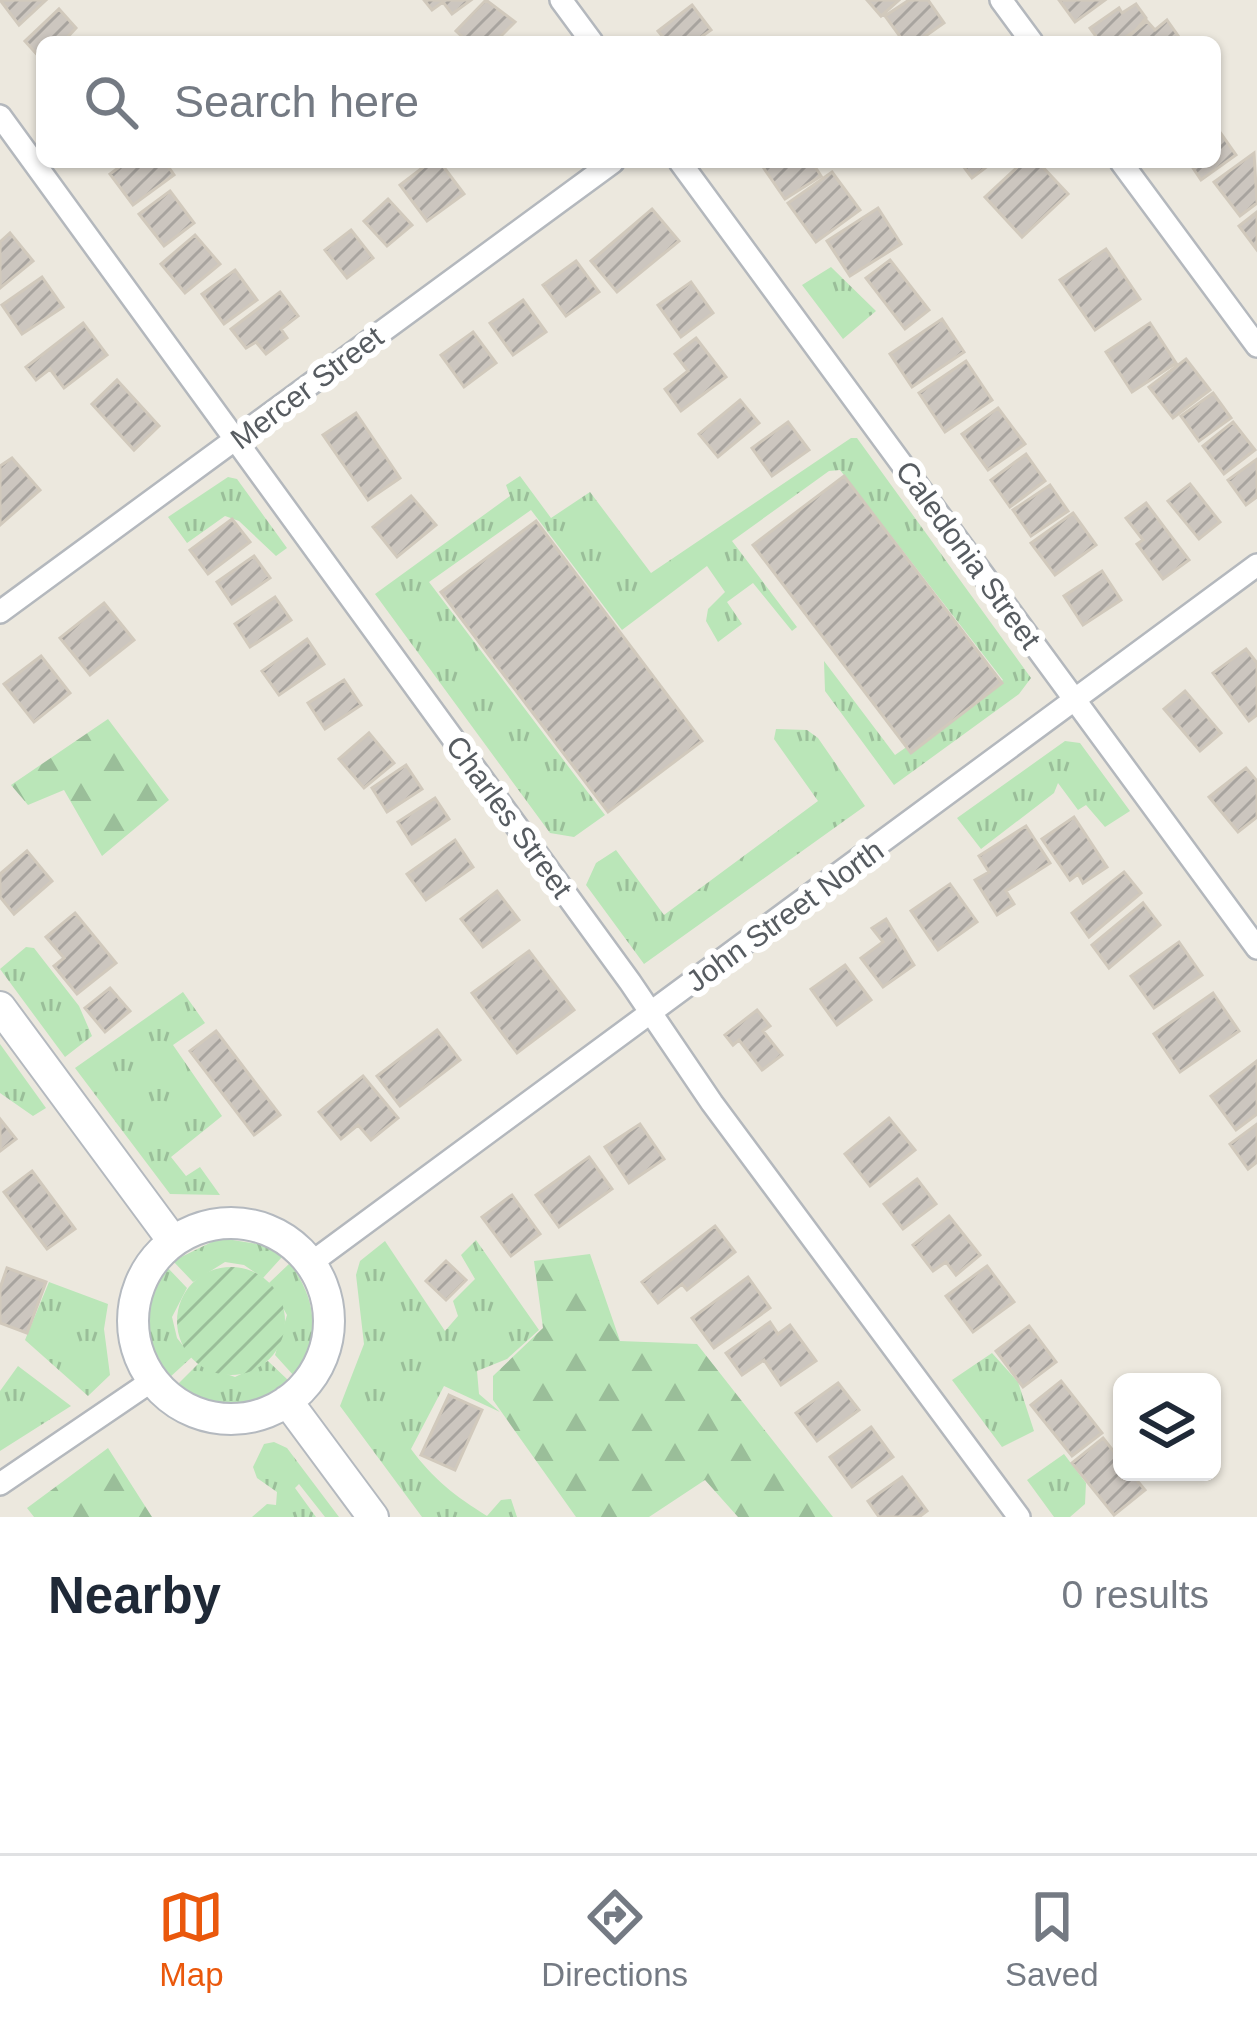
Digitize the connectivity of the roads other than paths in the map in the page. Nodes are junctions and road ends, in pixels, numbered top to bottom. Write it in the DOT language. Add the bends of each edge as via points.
graph roads {
  1 [pos="562,0"];
  2 [pos="1001,0"];
  3 [pos="588,36"];
  4 [pos="1028,36"];
  5 [pos="0,116"];
  6 [pos="36,166"];
  7 [pos="37,168"];
  8 [pos="605,168"];
  9 [pos="684,168"];
  10 [pos="1125,168"];
  11 [pos="1257,346"];
  12 [pos="234,442"];
  13 [pos="1257,566"];
  14 [pos="0,612"];
  15 [pos="1076,702"];
  16 [pos="1257,948"];
  17 [pos="0,1007"];
  18 [pos="650,1014"];
  19 [pos="173,1241"];
  20 [pos="310,1263"];
  21 [pos="153,1380"];
  22 [pos="287,1401"];
  23 [pos="0,1484"];
  24 [pos="373,1517"];
  25 [pos="1019,1517"];
  1 -- 3 [label="street"];
  2 -- 4 [label="street"];
  5 -- 6 [label="street, Charles Street"];
  7 -- 12 [label="street, Charles Street"];
  8 -- 12 [label="street, Mercer Street"];
  9 -- 15 [label="street, Caledonia Street"];
  10 -- 11 [label="street"];
  12 -- 14 [label="street, Mercer Street"];
  12 -- 18 [label="street, Charles Street"];
  13 -- 15 [label="street, John Street North"];
  15 -- 16 [label="street, Caledonia Street"];
  15 -- 18 [label="street, John Street North"];
  17 -- 19 [label="street"];
  18 -- 20 [label="street, John Street North"];
  18 -- 25 [label="street, Charles Street"];
  19 -- 20 [label="street" via="206,1226 242,1223 288,1240"];
  19 -- 21 [label="street" via="142,1278 135,1300 136,1347"];
  20 -- 22 [label="street" via="329,1310 328,1340 319,1367"];
  21 -- 22 [label="street" via="209,1417 244,1419"];
  21 -- 23 [label="street"];
  22 -- 24 [label="street"];
}
